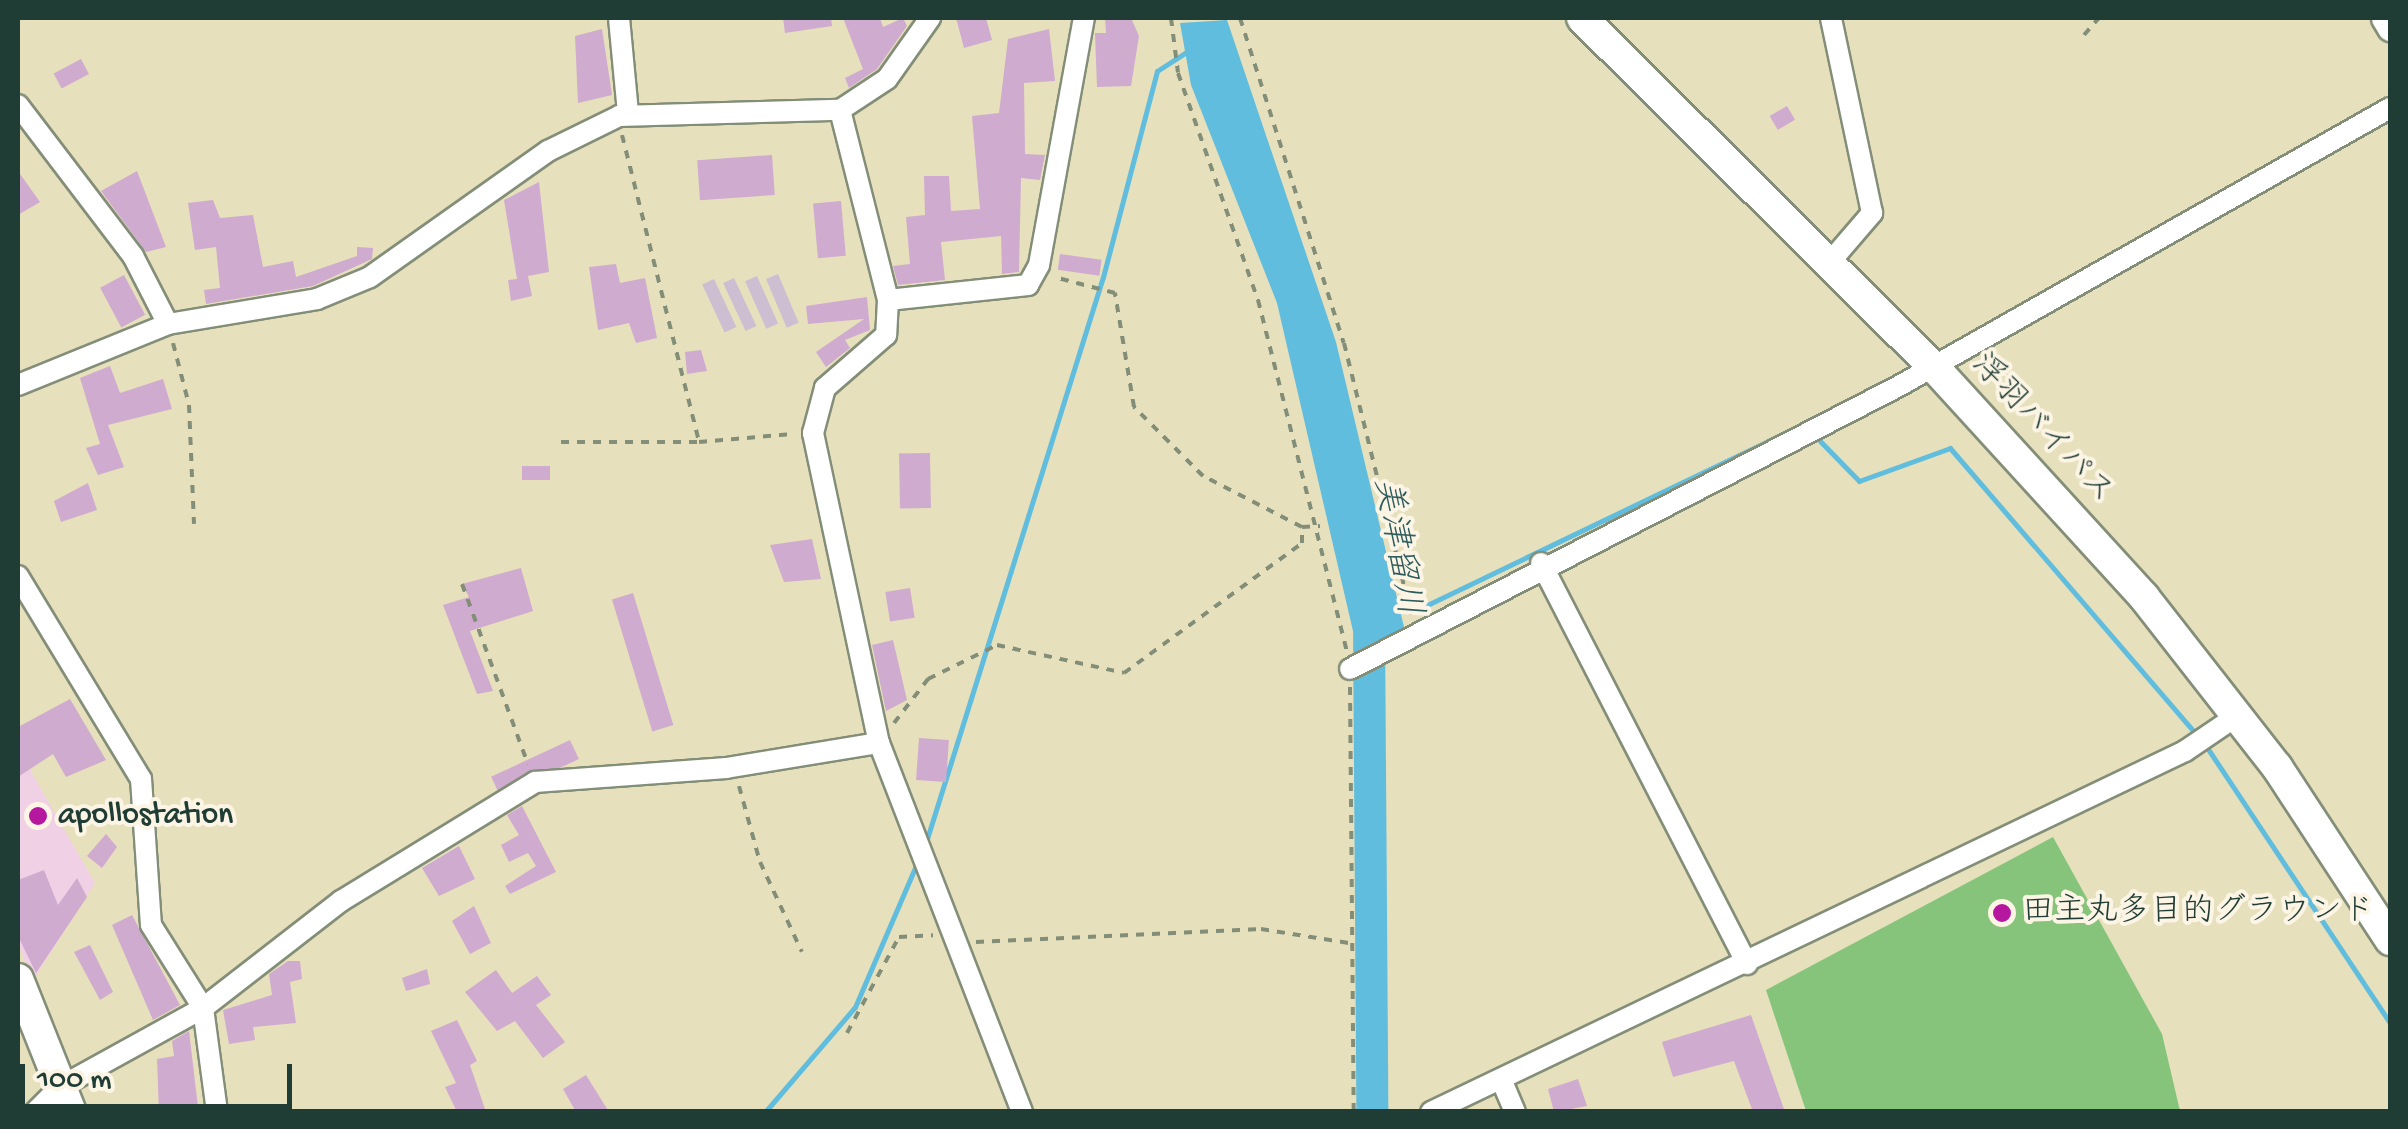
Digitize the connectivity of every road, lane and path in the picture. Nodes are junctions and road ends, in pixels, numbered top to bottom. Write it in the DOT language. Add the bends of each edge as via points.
graph roads {
  1 [pos="620,18"];
  2 [pos="930,18"];
  3 [pos="1084,18"];
  4 [pos="1171,18"];
  5 [pos="1240,18"];
  6 [pos="1582,18"];
  7 [pos="1831,18"];
  8 [pos="2099,18"];
  9 [pos="2384,18"];
  10 [pos="2390,28"];
  11 [pos="2084,36"];
  12 [pos="18,106"];
  13 [pos="2390,108"];
  14 [pos="840,110"];
  15 [pos="624,114"];
  16 [pos="1830,262"];
  17 [pos="1038,266"];
  18 [pos="888,300"];
  19 [pos="168,324"];
  20 [pos="1934,366"];
  21 [pos="18,384"];
  22 [pos="813,433"];
  23 [pos="561,442"];
  24 [pos="699,442"];
  25 [pos="194,524"];
  26 [pos="1320,526"];
  27 [pos="1302,527"];
  28 [pos="1541,563"];
  29 [pos="18,576"];
  30 [pos="462,584"];
  31 [pos="1415,629"];
  32 [pos="1350,669"];
  33 [pos="2238,715"];
  34 [pos="880,743"];
  35 [pos="734,766"];
  36 [pos="535,782"];
  37 [pos="959,938"];
  38 [pos="2390,940"];
  39 [pos="1349,943"];
  40 [pos="802,952"];
  41 [pos="1747,964"];
  42 [pos="18,979"];
  43 [pos="204,1008"];
  44 [pos="848,1033"];
  45 [pos="1501,1079"];
  46 [pos="66,1099"];
  47 [pos="35,1112"];
  48 [pos="217,1112"];
  49 [pos="1022,1112"];
  50 [pos="1354,1112"];
  51 [pos="1431,1112"];
  52 [pos="1515,1112"];
  1 -- 15 [label="street"];
  2 -- 14 [label="street" via="887,79"];
  3 -- 17 [label="street"];
  4 -- 26 [label="path" via="1178,73 1258,300"];
  5 -- 31 [label="path" via="1344,343"];
  6 -- 16 [label="highway, 浮羽バイパス"];
  7 -- 16 [label="street" via="1872,213"];
  8 -- 11 [label="path"];
  9 -- 10 [label="main road"];
  12 -- 19 [label="street" via="132,256"];
  13 -- 20 [label="street"];
  14 -- 15 [label="street"];
  14 -- 18 [label="street"];
  15 -- 19 [label="street" via="548,151 370,277 317,299"];
  15 -- 24 [label="path" via="633,206"];
  16 -- 20 [label="highway, 浮羽バイパス"];
  17 -- 18 [label="street" via="1028,286"];
  17 -- 27 [label="path" via="1064,284 1115,293 1134,406 1203,476"];
  18 -- 22 [label="street" via="886,336 825,388"];
  19 -- 21 [label="street"];
  19 -- 25 [label="path" via="189,405"];
  20 -- 28 [label="street"];
  20 -- 33 [label="highway, 浮羽バイパス"];
  22 -- 24 [label="path"];
  22 -- 34 [label="street"];
  23 -- 24 [label="path"];
  26 -- 27 [label="path"];
  26 -- 32 [label="path"];
  27 -- 34 [label="path" via="1302,542 1124,673 997,644 963,654 928,679"];
  28 -- 31 [label="street"];
  28 -- 41 [label="street"];
  29 -- 43 [label="street" via="141,780 151,925"];
  30 -- 36 [label="path"];
  31 -- 32 [label="street"];
  32 -- 39 [label="path"];
  33 -- 38 [label="highway, 浮羽バイパス"];
  33 -- 41 [label="street" via="2185,751"];
  34 -- 35 [label="street"];
  34 -- 37 [label="street"];
  35 -- 36 [label="street"];
  35 -- 40 [label="path" via="760,862"];
  36 -- 43 [label="street" via="340,901"];
  37 -- 39 [label="path" via="1260,930"];
  37 -- 44 [label="path" via="898,937"];
  37 -- 49 [label="street"];
  39 -- 50 [label="path"];
  41 -- 45 [label="street"];
  42 -- 46 [label="highway"];
  43 -- 46 [label="street"];
  43 -- 48 [label="street"];
  45 -- 51 [label="street"];
  45 -- 52 [label="street"];
  46 -- 47 [label="street"];
}
